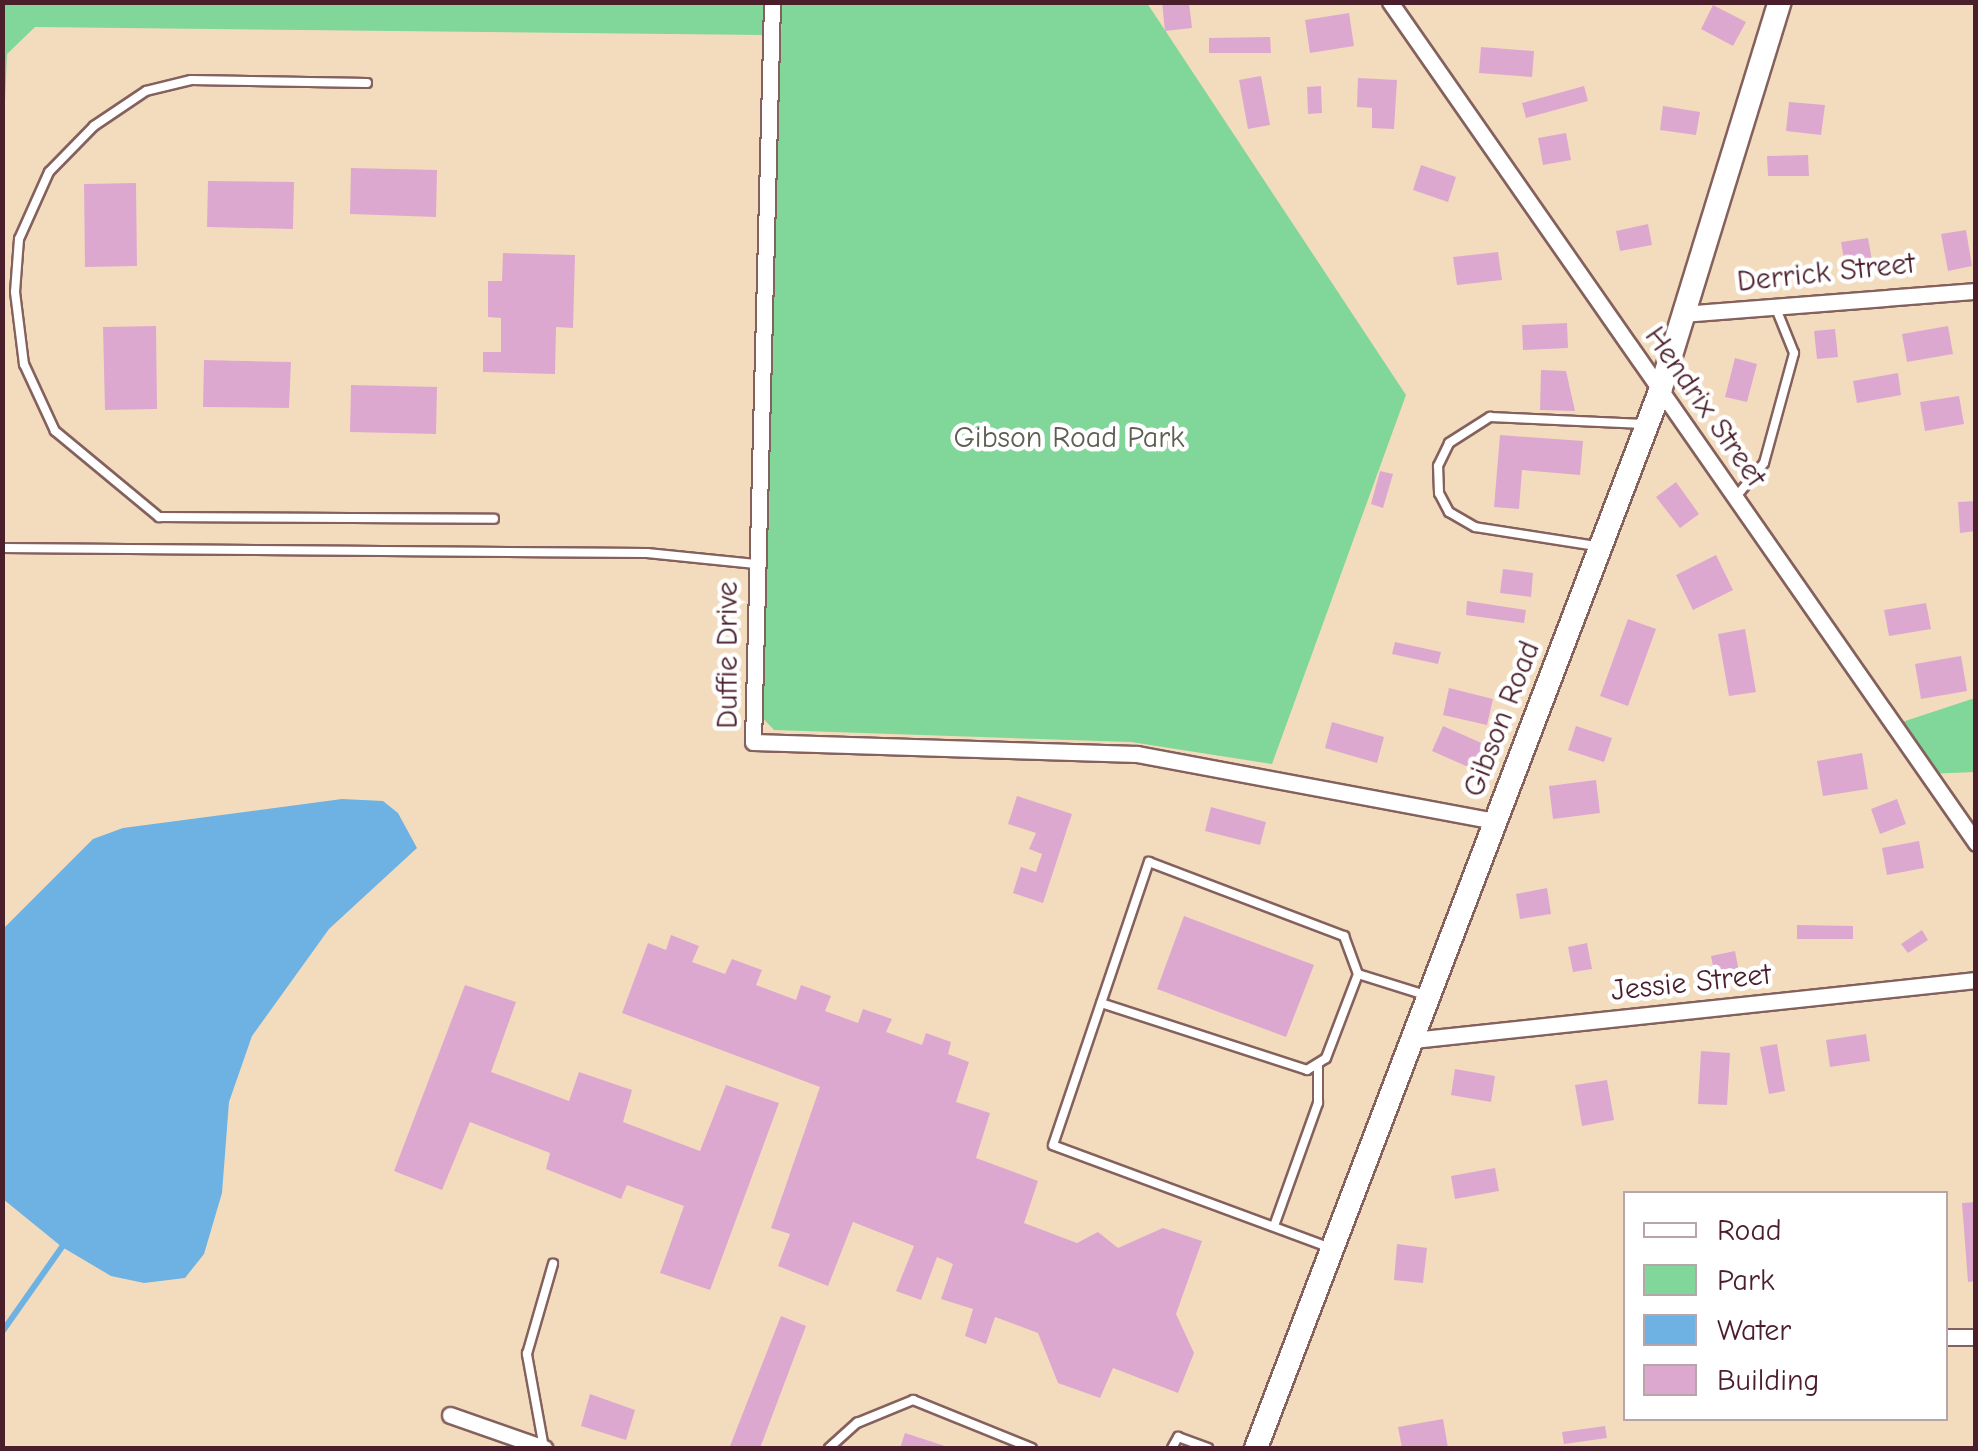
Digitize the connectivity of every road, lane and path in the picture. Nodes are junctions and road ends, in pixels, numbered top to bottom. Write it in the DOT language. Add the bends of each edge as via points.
graph roads {
  1 [pos="772,2"];
  2 [pos="1390,2"];
  3 [pos="1780,2"];
  4 [pos="367,83"];
  5 [pos="1976,291"];
  6 [pos="1775,306"];
  7 [pos="1682,314"];
  8 [pos="1660,390"];
  9 [pos="1647,425"];
  10 [pos="1735,498"];
  11 [pos="494,519"];
  12 [pos="2,548"];
  13 [pos="1600,548"];
  14 [pos="755,564"];
  15 [pos="1495,821"];
  16 [pos="1976,844"];
  17 [pos="1358,974"];
  18 [pos="1976,980"];
  19 [pos="1429,996"];
  20 [pos="1101,1003"];
  21 [pos="1413,1040"];
  22 [pos="1318,1067"];
  23 [pos="1274,1226"];
  24 [pos="1333,1248"];
  25 [pos="553,1264"];
  26 [pos="1948,1337"];
  27 [pos="1976,1337"];
  28 [pos="450,1415"];
  29 [pos="544,1448"];
  30 [pos="829,1448"];
  31 [pos="1032,1448"];
  32 [pos="1172,1448"];
  33 [pos="1208,1448"];
  34 [pos="1256,1448"];
  1 -- 14 [label="street, Duffie Drive"];
  2 -- 8 [label="street, Hendrix Street"];
  3 -- 7 [label="street, Gibson Road"];
  4 -- 11 [label="lane" via="191,80 146,92 94,126 50,172 19,239 15,292 24,364 56,431 159,517"];
  5 -- 6 [label="street, Derrick Street"];
  6 -- 7 [label="street, Derrick Street"];
  6 -- 10 [label="lane" via="1794,353 1764,463"];
  7 -- 8 [label="street, Gibson Road"];
  8 -- 9 [label="street, Gibson Road"];
  8 -- 10 [label="street, Hendrix Street"];
  9 -- 13 [label="street, Gibson Road"];
  9 -- 13 [label="lane" via="1490,417 1449,443 1438,466 1439,493 1449,512 1475,526"];
  10 -- 16 [label="street, Hendrix Street"];
  12 -- 14 [label="lane" via="647,553"];
  13 -- 15 [label="street, Gibson Road"];
  14 -- 15 [label="street, Duffie Drive" via="753,742 1137,754"];
  15 -- 19 [label="street, Gibson Road"];
  17 -- 19 [label="lane"];
  17 -- 20 [label="lane" via="1344,936 1149,862"];
  17 -- 22 [label="lane"];
  18 -- 21 [label="street, Jessie Street"];
  19 -- 21 [label="street, Gibson Road"];
  20 -- 22 [label="lane" via="1294,1068"];
  20 -- 23 [label="lane" via="1053,1144"];
  21 -- 24 [label="street, Gibson Road"];
  22 -- 23 [label="lane" via="1318,1103"];
  23 -- 24 [label="lane"];
  24 -- 34 [label="street, Gibson Road"];
  25 -- 29 [label="lane" via="527,1354"];
  26 -- 27 [label="street"];
  28 -- 29 [label="street"];
  30 -- 31 [label="lane" via="888,1405 913,1400"];
  32 -- 33 [label="lane" via="1178,1437"];
}
